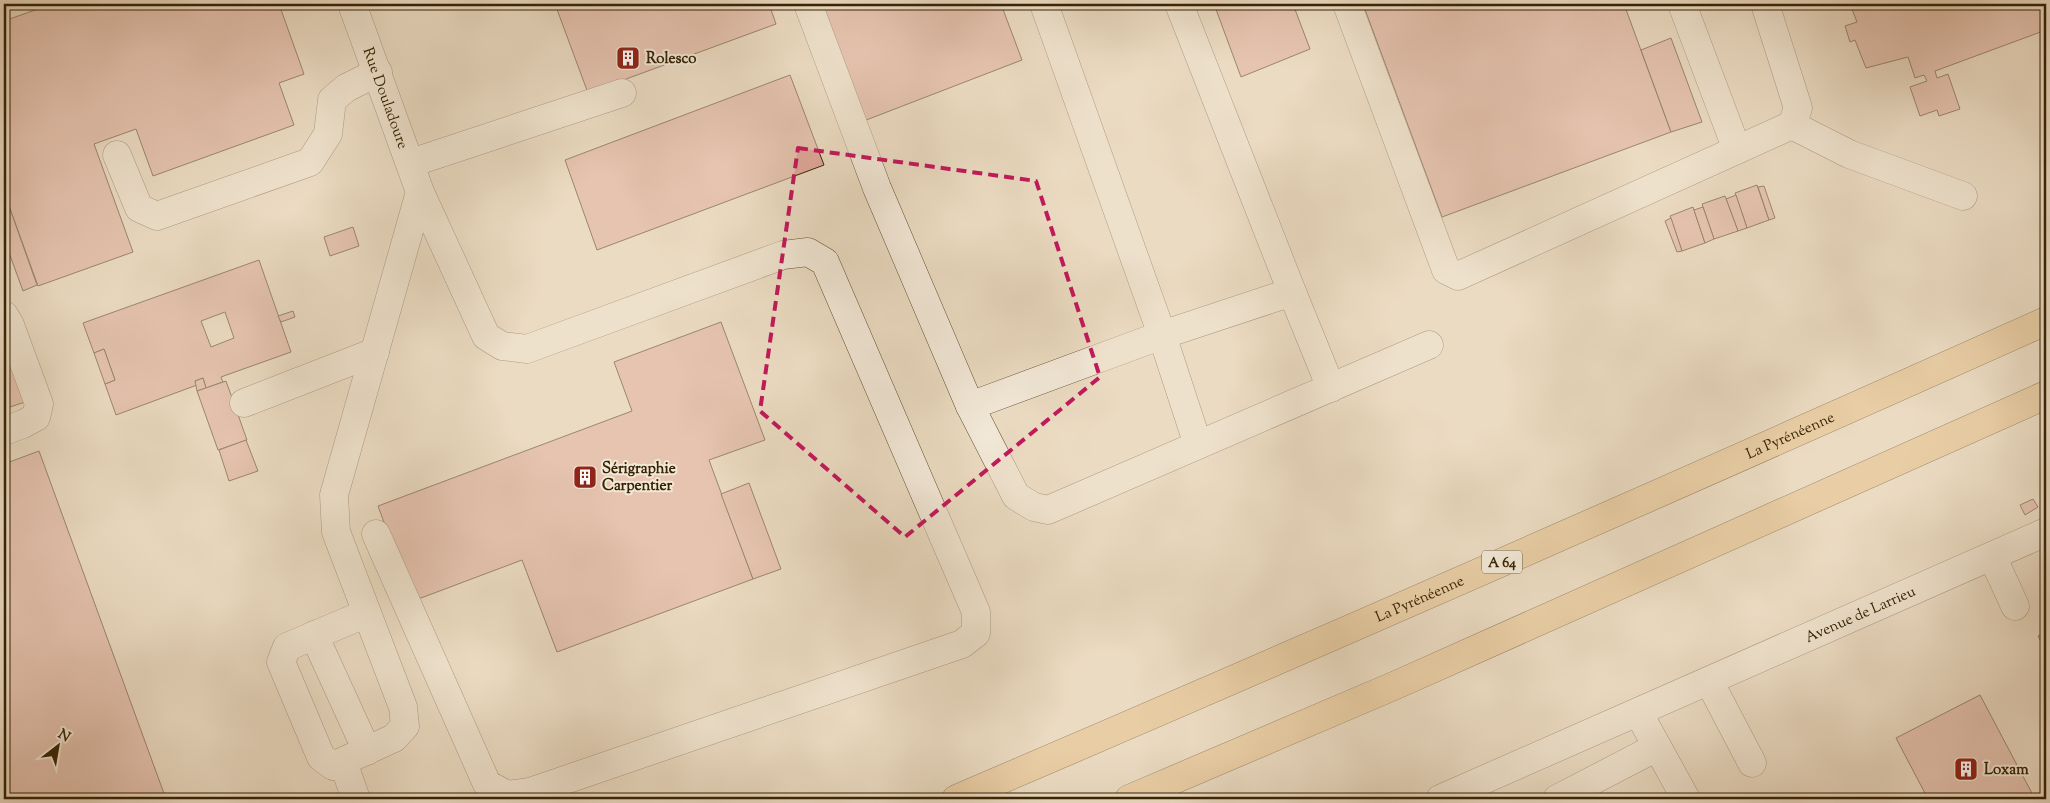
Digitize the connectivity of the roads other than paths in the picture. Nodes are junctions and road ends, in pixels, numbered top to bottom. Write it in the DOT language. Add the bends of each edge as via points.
graph roads {
  1 [pos="352,4"];
  2 [pos="808,4"];
  3 [pos="1044,4"];
  4 [pos="1178,4"];
  5 [pos="1347,4"];
  6 [pos="1682,4"];
  7 [pos="1765,4"];
  8 [pos="378,72"];
  9 [pos="622,94"];
  10 [pos="1792,125"];
  11 [pos="1737,150"];
  12 [pos="117,155"];
  13 [pos="411,163"];
  14 [pos="420,192"];
  15 [pos="1963,196"];
  16 [pos="1292,292"];
  17 [pos="4,315"];
  18 [pos="2046,320"];
  19 [pos="1162,335"];
  20 [pos="1429,345"];
  21 [pos="375,352"];
  22 [pos="1332,388"];
  23 [pos="2046,395"];
  24 [pos="244,403"];
  25 [pos="970,406"];
  26 [pos="4,431"];
  27 [pos="1198,445"];
  28 [pos="2046,532"];
  29 [pos="376,534"];
  30 [pos="1992,556"];
  31 [pos="2014,606"];
  32 [pos="368,614"];
  33 [pos="314,635"];
  34 [pos="1709,681"];
  35 [pos="1638,712"];
  36 [pos="1657,747"];
  37 [pos="355,756"];
  38 [pos="1752,763"];
  39 [pos="356,799"];
  40 [pos="956,799"];
  41 [pos="1129,799"];
  42 [pos="1440,799"];
  43 [pos="1557,799"];
  44 [pos="1686,799"];
  1 -- 8 [label="street, Rue Douladoure"];
  2 -- 25 [label="street" via="877,188"];
  3 -- 19 [label="street"];
  4 -- 16 [label="street"];
  5 -- 11 [label="street" via="1446,270 1458,276"];
  6 -- 11 [label="street"];
  7 -- 10 [label="street" via="1798,108"];
  8 -- 12 [label="street" via="346,88 332,100 328,134 310,162 157,216 139,208"];
  8 -- 13 [label="street, Rue Douladoure"];
  9 -- 13 [label="street"];
  10 -- 11 [label="street"];
  10 -- 15 [label="street" via="1849,154"];
  13 -- 14 [label="street, Rue Douladoure"];
  14 -- 21 [label="street"];
  14 -- 29 [label="street, Rue Douladoure" via="486,336 502,346 527,350 783,255 808,252 825,262 976,612 976,633 962,644 530,792 507,795 487,784"];
  16 -- 19 [label="street"];
  16 -- 22 [label="street"];
  17 -- 26 [label="street" via="39,404 36,416"];
  18 -- 40 [label="highway, La Pyrénéenne / A 64" via="1260,669"];
  19 -- 25 [label="street"];
  19 -- 27 [label="street"];
  20 -- 22 [label="street"];
  21 -- 24 [label="street"];
  21 -- 32 [label="street" via="334,495 336,532"];
  22 -- 27 [label="street"];
  23 -- 41 [label="highway" via="1396,685"];
  25 -- 27 [label="street" via="1016,496 1034,507 1048,510"];
  28 -- 30 [label="street, Avenue de Larrieu"];
  30 -- 31 [label="street"];
  30 -- 34 [label="street, Avenue de Larrieu"];
  32 -- 33 [label="street"];
  32 -- 37 [label="street" via="404,707 406,726 394,738"];
  33 -- 37 [label="street"];
  33 -- 37 [label="street" via="287,646 282,662 321,757 333,766"];
  34 -- 35 [label="street, Avenue de Larrieu"];
  34 -- 38 [label="street"];
  35 -- 36 [label="street"];
  35 -- 42 [label="street, Avenue de Larrieu"];
  36 -- 43 [label="street"];
  36 -- 44 [label="street"];
  37 -- 39 [label="street"];
}
